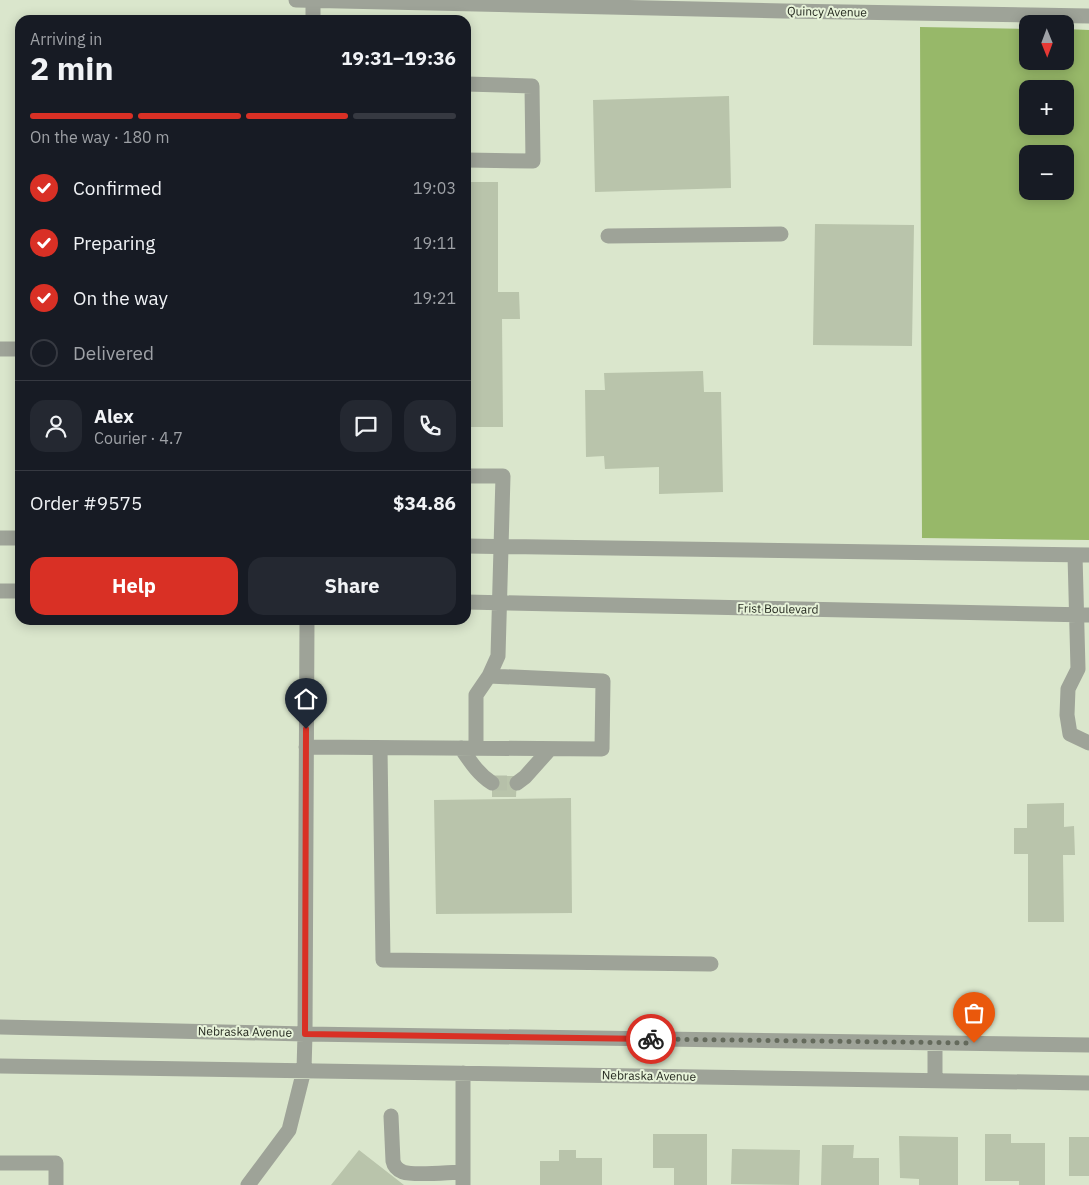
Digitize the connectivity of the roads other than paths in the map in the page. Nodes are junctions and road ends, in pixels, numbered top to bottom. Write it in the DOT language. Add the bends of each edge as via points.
graph roads {
  1 [pos="296,0"];
  2 [pos="313,0"];
  3 [pos="313,15"];
  4 [pos="1089,16"];
  5 [pos="471,84"];
  6 [pos="471,160"];
  7 [pos="781,234"];
  8 [pos="608,236"];
  9 [pos="0,349"];
  10 [pos="15,349"];
  11 [pos="471,476"];
  12 [pos="0,538"];
  13 [pos="15,538"];
  14 [pos="471,546"];
  15 [pos="500,546"];
  16 [pos="1082,555"];
  17 [pos="0,591"];
  18 [pos="15,591"];
  19 [pos="471,602"];
  20 [pos="500,603"];
  21 [pos="1083,615"];
  22 [pos="307,625"];
  23 [pos="1084,674"];
  24 [pos="489,676"];
  25 [pos="1089,742"];
  26 [pos="306,747"];
  27 [pos="380,748"];
  28 [pos="468,748"];
  29 [pos="550,749"];
  30 [pos="492,783"];
  31 [pos="517,783"];
  32 [pos="711,964"];
  33 [pos="0,1027"];
  34 [pos="305,1034"];
  35 [pos="935,1043"];
  36 [pos="1089,1045"];
  37 [pos="0,1066"];
  38 [pos="304,1070"];
  39 [pos="463,1073"];
  40 [pos="935,1081"];
  41 [pos="1089,1083"];
  42 [pos="391,1116"];
  43 [pos="0,1163"];
  44 [pos="463,1179"];
  45 [pos="56,1185"];
  46 [pos="248,1185"];
  1 -- 2 [label="street, Quincy Avenue"];
  2 -- 3 [label="street"];
  2 -- 4 [label="street, Quincy Avenue"];
  5 -- 6 [label="street" via="532,86 533,161"];
  7 -- 8 [label="street"];
  9 -- 10 [label="street"];
  11 -- 15 [label="street" via="503,476"];
  12 -- 13 [label="street"];
  14 -- 15 [label="street"];
  15 -- 16 [label="street"];
  15 -- 20 [label="street"];
  16 -- 21 [label="street"];
  17 -- 18 [label="street"];
  19 -- 20 [label="street, Frist Boulevard"];
  20 -- 21 [label="street, Frist Boulevard"];
  20 -- 24 [label="street" via="498,656"];
  21 -- 23 [label="street"];
  22 -- 26 [label="street"];
  23 -- 25 [label="street" via="1068,689 1067,715 1070,734"];
  24 -- 28 [label="street" via="476,695"];
  24 -- 29 [label="street" via="603,681 602,749"];
  26 -- 27 [label="street"];
  26 -- 34 [label="street"];
  27 -- 28 [label="street"];
  27 -- 32 [label="street" via="383,960"];
  28 -- 29 [label="street"];
  28 -- 30 [label="street" via="473,766"];
  29 -- 31 [label="street"];
  33 -- 34 [label="street, Nebraska Avenue"];
  34 -- 35 [label="street, Nebraska Avenue"];
  34 -- 38 [label="street"];
  35 -- 36 [label="street, Nebraska Avenue"];
  35 -- 40 [label="street"];
  37 -- 38 [label="street, Nebraska Avenue"];
  38 -- 39 [label="street, Nebraska Avenue"];
  38 -- 46 [label="street" via="289,1130"];
  39 -- 40 [label="street, Nebraska Avenue"];
  39 -- 44 [label="street"];
  40 -- 41 [label="street, Nebraska Avenue"];
  42 -- 44 [label="street" via="392,1160 399,1170"];
  43 -- 45 [label="street" via="56,1163"];
}
